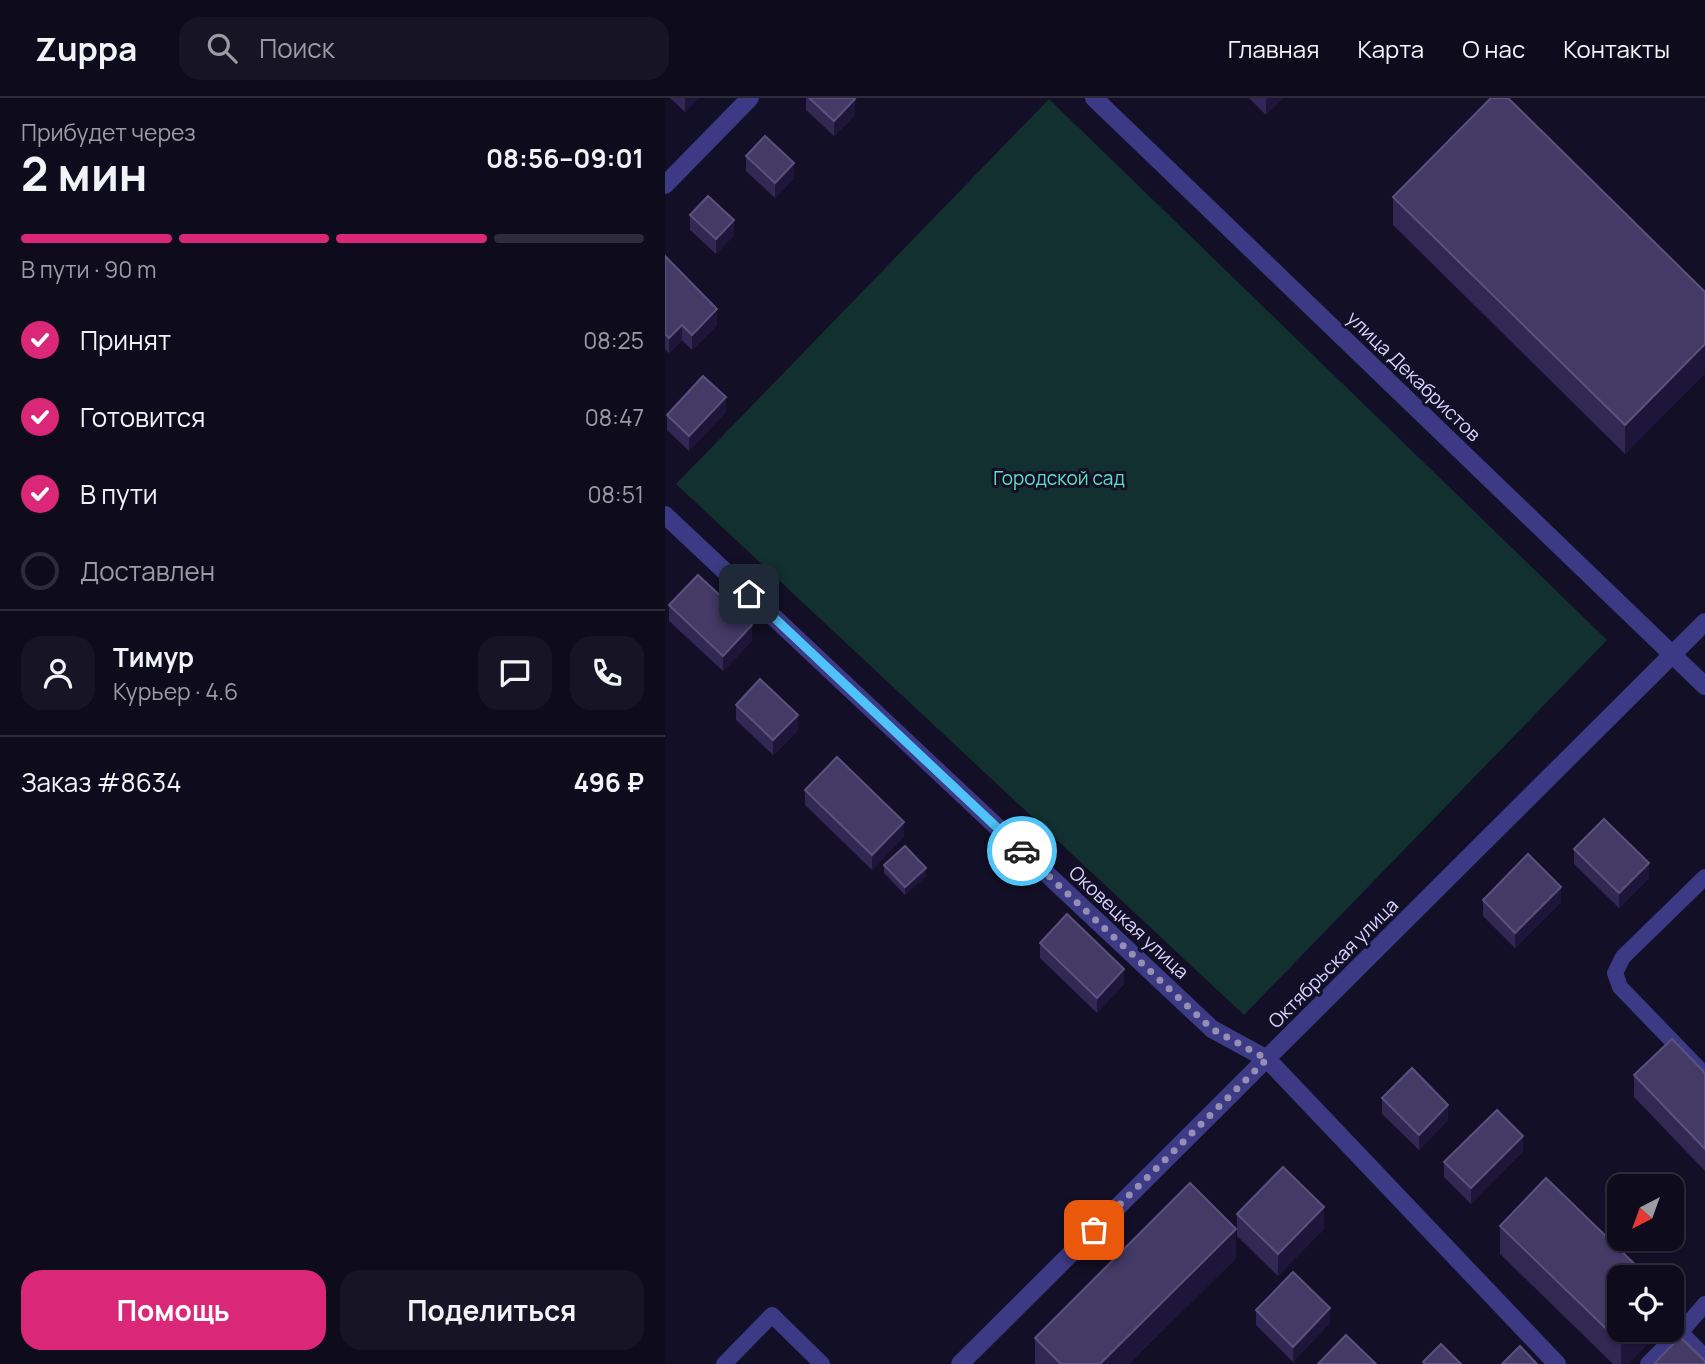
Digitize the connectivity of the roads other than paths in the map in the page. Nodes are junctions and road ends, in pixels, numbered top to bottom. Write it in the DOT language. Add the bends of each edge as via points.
graph roads {
  1 [pos="750,98"];
  2 [pos="1094,98"];
  3 [pos="665,185"];
  4 [pos="665,515"];
  5 [pos="1705,622"];
  6 [pos="1673,654"];
  7 [pos="1705,686"];
  8 [pos="1705,877"];
  9 [pos="1267,1059"];
  10 [pos="1705,1075"];
  11 [pos="1705,1304"];
  12 [pos="1684,1328"];
  13 [pos="1684,1335"];
  14 [pos="1671,1342"];
  15 [pos="1705,1357"];
  16 [pos="724,1364"];
  17 [pos="822,1364"];
  18 [pos="960,1364"];
  19 [pos="1557,1364"];
  20 [pos="1648,1364"];
  1 -- 3 [label="street"];
  2 -- 6 [label="street, улица Декабристов"];
  4 -- 9 [label="street, Оковецкая улица" via="1212,1029"];
  5 -- 6 [label="street, Октябрьская улица"];
  6 -- 7 [label="street, улица Декабристов"];
  6 -- 9 [label="street, Октябрьская улица"];
  8 -- 10 [label="lane" via="1623,957 1615,973 1620,988"];
  9 -- 18 [label="street, Октябрьская улица"];
  9 -- 19 [label="street, Оковецкая улица"];
  11 -- 12 [label="lane"];
  13 -- 15 [label="lane"];
  14 -- 20 [label="lane"];
  16 -- 17 [label="lane" via="772,1315"];
}
